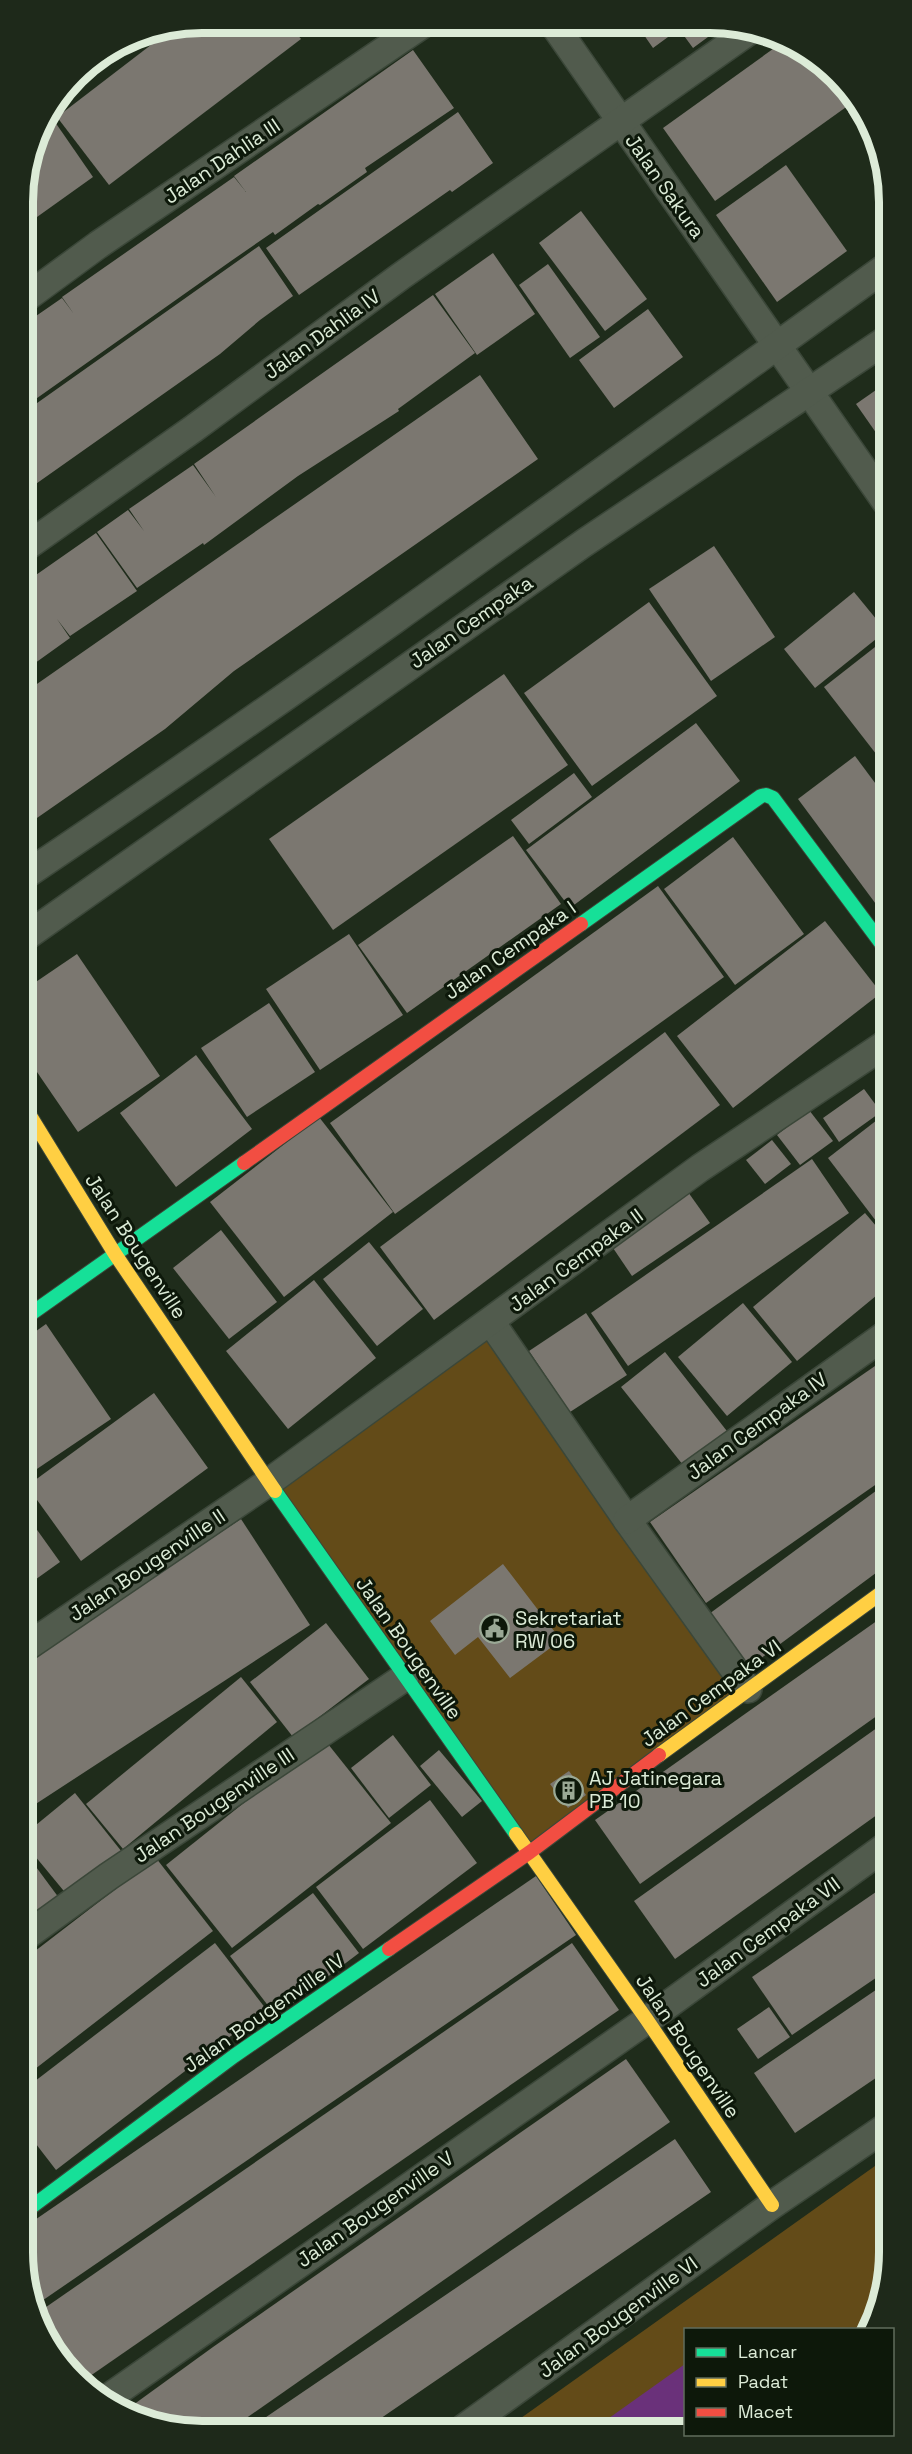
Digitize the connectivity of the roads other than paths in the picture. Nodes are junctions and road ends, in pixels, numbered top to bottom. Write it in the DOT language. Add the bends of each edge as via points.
graph roads {
  1 [pos="410,33"];
  2 [pos="560,33"];
  3 [pos="742,36"];
  4 [pos="622,123"];
  5 [pos="879,272"];
  6 [pos="33,293"];
  7 [pos="879,345"];
  8 [pos="776,346"];
  9 [pos="810,390"];
  10 [pos="879,492"];
  11 [pos="33,542"];
  12 [pos="33,870"];
  13 [pos="33,932"];
  14 [pos="879,940"];
  15 [pos="879,1048"];
  16 [pos="33,1120"];
  17 [pos="116,1254"];
  18 [pos="33,1312"];
  19 [pos="491,1322"];
  20 [pos="879,1339"];
  21 [pos="269,1482"];
  22 [pos="627,1520"];
  23 [pos="879,1594"];
  24 [pos="33,1643"];
  25 [pos="405,1677"];
  26 [pos="748,1689"];
  27 [pos="879,1851"];
  28 [pos="530,1852"];
  29 [pos="33,1931"];
  30 [pos="647,2020"];
  31 [pos="879,2132"];
  32 [pos="772,2205"];
  33 [pos="33,2206"];
  34 [pos="113,2395"];
  35 [pos="474,2421"];
  1 -- 6 [label="street, Jalan Dahlia III"];
  2 -- 4 [label="street, Jalan Sakura"];
  3 -- 4 [label="street, Jalan Dahlia IV"];
  4 -- 8 [label="street, Jalan Sakura"];
  4 -- 11 [label="street, Jalan Dahlia IV" via="401,276"];
  5 -- 8 [label="street"];
  7 -- 9 [label="street, Jalan Cempaka"];
  8 -- 9 [label="street, Jalan Sakura"];
  8 -- 12 [label="street" via="339,658"];
  9 -- 10 [label="street"];
  9 -- 13 [label="street, Jalan Cempaka" via="574,549"];
  14 -- 17 [label="street, Jalan Cempaka I" via="773,798 761,796"];
  15 -- 19 [label="street, Jalan Cempaka II" via="700,1168"];
  16 -- 17 [label="street, Jalan Bougenville"];
  17 -- 18 [label="street, Jalan Cempaka I"];
  17 -- 21 [label="street, Jalan Bougenville"];
  19 -- 21 [label="street, Jalan Cempaka II"];
  19 -- 22 [label="street"];
  20 -- 22 [label="street, Jalan Cempaka IV"];
  21 -- 24 [label="street, Jalan Bougenville II"];
  21 -- 25 [label="street, Jalan Bougenville"];
  22 -- 26 [label="street"];
  23 -- 26 [label="street, Jalan Cempaka VI"];
  25 -- 28 [label="street, Jalan Bougenville"];
  25 -- 29 [label="street, Jalan Bougenville III"];
  26 -- 28 [label="street, Jalan Cempaka VI"];
  27 -- 30 [label="street, Jalan Cempaka VII"];
  28 -- 30 [label="street, Jalan Bougenville"];
  28 -- 33 [label="street, Jalan Bougenville IV" via="234,2056"];
  30 -- 32 [label="street, Jalan Bougenville"];
  30 -- 34 [label="street, Jalan Bougenville V"];
  31 -- 32 [label="street, Jalan Bougenville VI"];
  32 -- 35 [label="street, Jalan Bougenville VI"];
}
